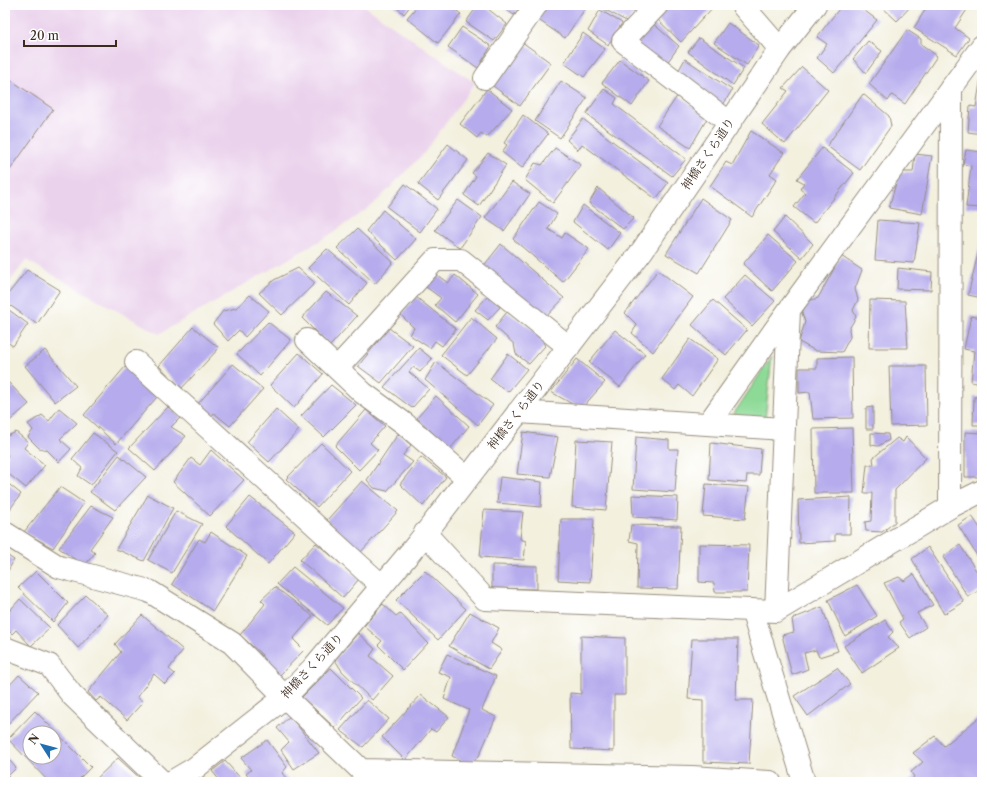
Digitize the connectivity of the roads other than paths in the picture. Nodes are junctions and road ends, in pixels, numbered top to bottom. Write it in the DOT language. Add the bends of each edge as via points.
graph roads {
  1 [pos="536,5"];
  2 [pos="657,5"];
  3 [pos="742,5"];
  4 [pos="815,5"];
  5 [pos="982,46"];
  6 [pos="780,49"];
  7 [pos="485,78"];
  8 [pos="951,88"];
  9 [pos="730,123"];
  10 [pos="789,310"];
  11 [pos="307,340"];
  12 [pos="569,347"];
  13 [pos="136,362"];
  14 [pos="337,368"];
  15 [pos="518,412"];
  16 [pos="708,424"];
  17 [pos="784,429"];
  18 [pos="467,478"];
  19 [pos="982,491"];
  20 [pos="950,507"];
  21 [pos="5,533"];
  22 [pos="425,533"];
  23 [pos="382,586"];
  24 [pos="752,610"];
  25 [pos="776,611"];
  26 [pos="5,648"];
  27 [pos="285,697"];
  28 [pos="365,776"];
  29 [pos="162,782"];
  30 [pos="171,782"];
  31 [pos="770,782"];
  32 [pos="804,782"];
  1 -- 7 [label="street"];
  2 -- 9 [label="street" via="624,41"];
  3 -- 6 [label="street"];
  4 -- 6 [label="street, 神橋さくら通り"];
  5 -- 8 [label="street"];
  6 -- 9 [label="street, 神橋さくら通り"];
  8 -- 10 [label="street"];
  8 -- 20 [label="street"];
  9 -- 12 [label="street, 神橋さくら通り" via="642,251"];
  10 -- 16 [label="street"];
  10 -- 17 [label="street"];
  11 -- 14 [label="street"];
  12 -- 14 [label="street" via="461,260 435,260"];
  12 -- 15 [label="street, 神橋さくら通り"];
  13 -- 23 [label="street"];
  14 -- 18 [label="street" via="363,393 405,424"];
  15 -- 16 [label="street"];
  15 -- 18 [label="street, 神橋さくら通り"];
  16 -- 17 [label="street"];
  17 -- 25 [label="street"];
  18 -- 22 [label="street, 神橋さくら通り"];
  19 -- 20 [label="street"];
  20 -- 25 [label="street"];
  21 -- 27 [label="street" via="59,567 149,592 232,643"];
  22 -- 23 [label="street, 神橋さくら通り"];
  22 -- 24 [label="street" via="485,599"];
  23 -- 27 [label="street, 神橋さくら通り" via="313,668"];
  24 -- 25 [label="street"];
  24 -- 32 [label="street"];
  26 -- 29 [label="street" via="49,665 72,695"];
  27 -- 28 [label="street"];
  27 -- 30 [label="street, 神橋さくら通り" via="195,768"];
  28 -- 31 [label="street" via="692,777"];
}
